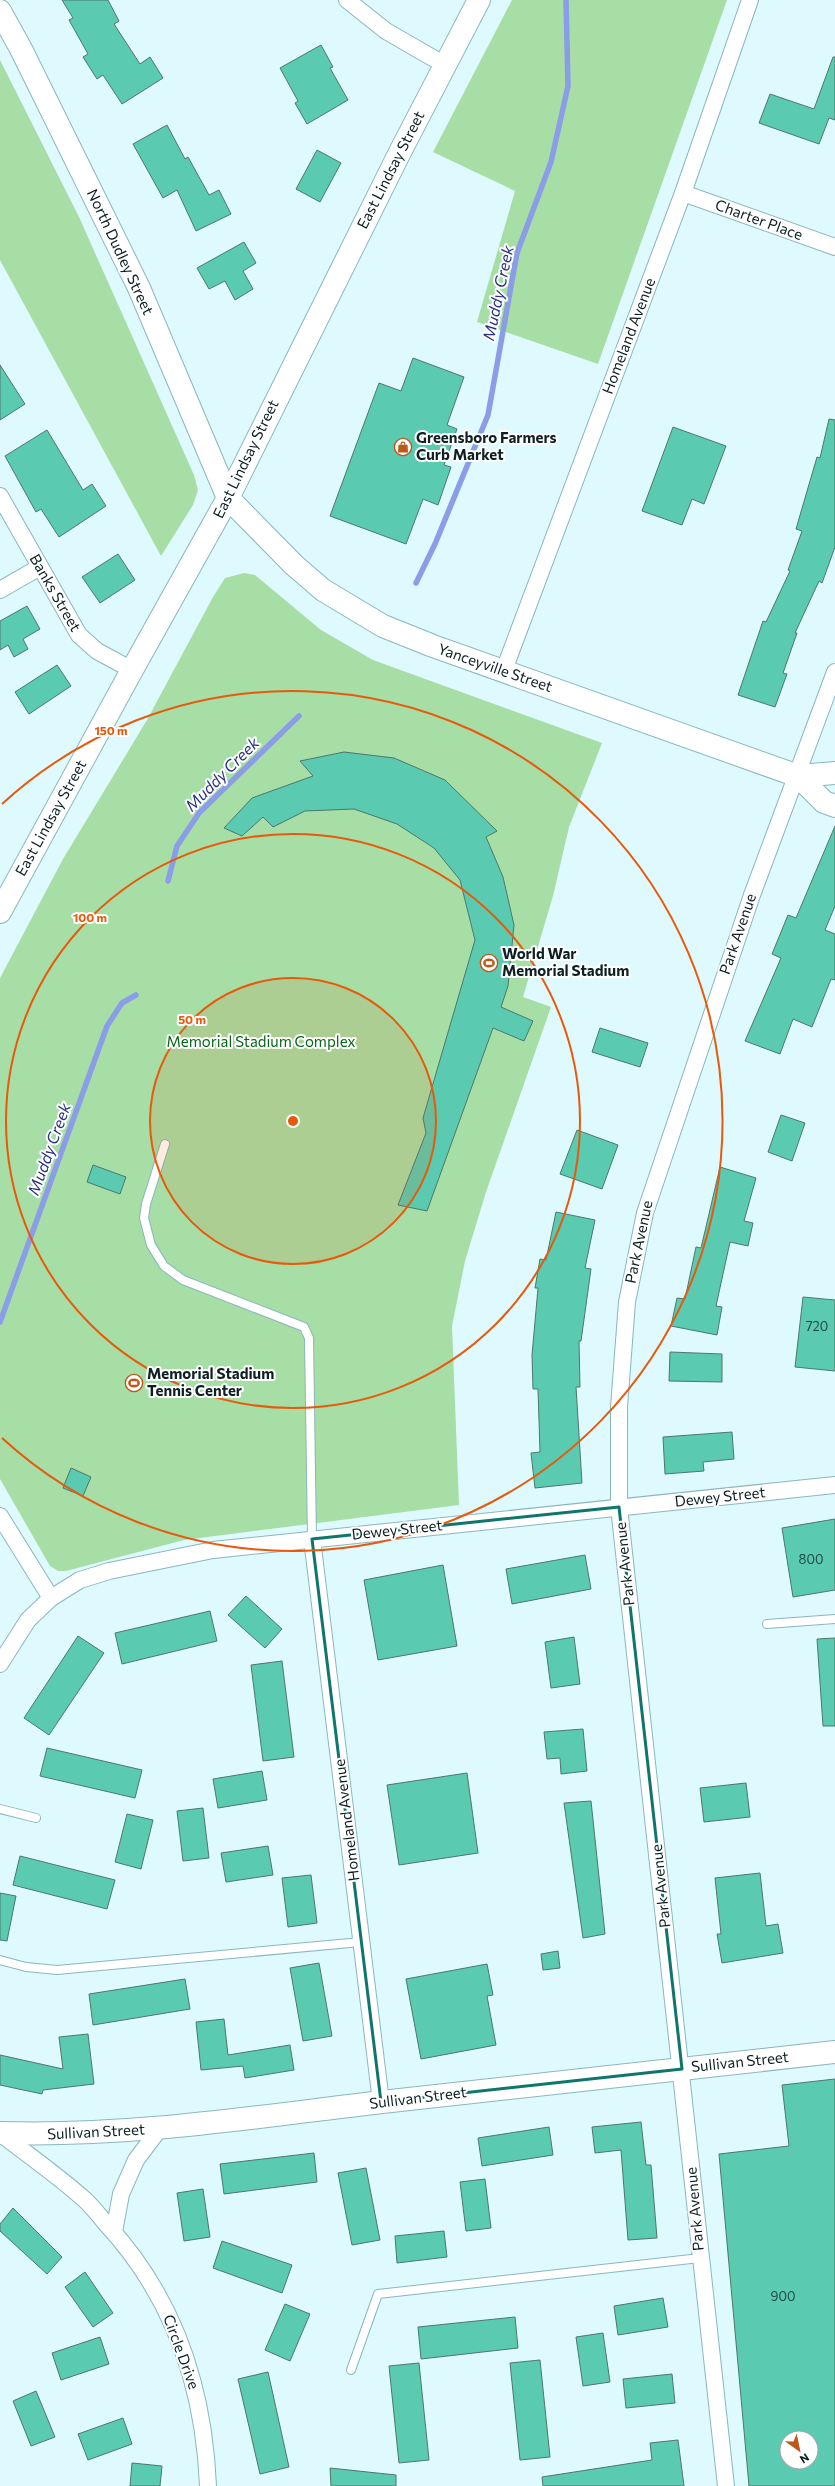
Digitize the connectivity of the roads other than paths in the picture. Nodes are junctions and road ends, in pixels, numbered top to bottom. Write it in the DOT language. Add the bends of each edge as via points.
graph roads {
  1 [pos="479,0"];
  2 [pos="750,0"];
  3 [pos="352,1"];
  4 [pos="0,11"];
  5 [pos="445,65"];
  6 [pos="683,193"];
  7 [pos="835,247"];
  8 [pos="0,496"];
  9 [pos="228,498"];
  10 [pos="40,567"];
  11 [pos="0,590"];
  12 [pos="132,670"];
  13 [pos="504,670"];
  14 [pos="835,672"];
  15 [pos="835,773"];
  16 [pos="798,776"];
  17 [pos="835,806"];
  18 [pos="0,912"];
  19 [pos="165,1144"];
  20 [pos="835,1485"];
  21 [pos="619,1507"];
  22 [pos="0,1516"];
  23 [pos="312,1539"];
  24 [pos="51,1598"];
  25 [pos="835,1619"];
  26 [pos="767,1624"];
  27 [pos="0,1664"];
  28 [pos="0,1809"];
  29 [pos="36,1818"];
  30 [pos="361,1942"];
  31 [pos="0,1960"];
  32 [pos="835,2052"];
  33 [pos="682,2069"];
  34 [pos="381,2102"];
  35 [pos="160,2128"];
  36 [pos="0,2133"];
  37 [pos="114,2232"];
  38 [pos="700,2258"];
  39 [pos="351,2370"];
  40 [pos="208,2486"];
  41 [pos="726,2486"];
  1 -- 5 [label="street, East Lindsay Street"];
  2 -- 6 [label="street, Homeland Avenue"];
  3 -- 5 [label="street" via="386,31"];
  4 -- 9 [label="street, North Dudley Street" via="28,62 139,288"];
  5 -- 9 [label="street, East Lindsay Street"];
  6 -- 7 [label="street, Charter Place"];
  6 -- 13 [label="street, Homeland Avenue"];
  8 -- 10 [label="street, Banks Street"];
  9 -- 12 [label="street, East Lindsay Street"];
  9 -- 13 [label="street, Yanceyville Street" via="294,565 338,601 383,626"];
  10 -- 11 [label="street"];
  10 -- 12 [label="street, Banks Street" via="79,635 97,651"];
  12 -- 18 [label="street, East Lindsay Street"];
  13 -- 16 [label="street, Yanceyville Street"];
  14 -- 16 [label="street, Park Avenue"];
  15 -- 16 [label="street, Yanceyville Street"];
  16 -- 17 [label="street, Yanceyville Street" via="824,802"];
  16 -- 21 [label="street, Park Avenue" via="752,895 645,1213 627,1302 618,1407"];
  19 -- 23 [label="lane" via="144,1218 151,1245 164,1266 183,1280 304,1327 309,1338"];
  20 -- 21 [label="street, Dewey Street"];
  21 -- 23 [label="street, Dewey Street"];
  21 -- 33 [label="street, Park Avenue"];
  22 -- 24 [label="street"];
  23 -- 24 [label="street, Dewey Street" via="213,1550 109,1571 80,1580"];
  23 -- 30 [label="street, Homeland Avenue"];
  24 -- 27 [label="street, Dewey Street" via="28,1620"];
  25 -- 26 [label="lane"];
  28 -- 29 [label="lane"];
  30 -- 31 [label="lane" via="57,1970 26,1968"];
  30 -- 34 [label="street, Homeland Avenue"];
  32 -- 33 [label="street, Sullivan Street"];
  33 -- 34 [label="street, Sullivan Street"];
  33 -- 38 [label="street, Park Avenue"];
  34 -- 35 [label="street, Sullivan Street"];
  35 -- 36 [label="street, Sullivan Street" via="102,2133"];
  35 -- 37 [label="street" via="136,2160 121,2194"];
  36 -- 37 [label="street, Circle Drive" via="84,2199"];
  37 -- 40 [label="street, Circle Drive" via="135,2258 159,2296 177,2334 191,2373 199,2407 206,2449"];
  38 -- 39 [label="lane" via="378,2294"];
  38 -- 41 [label="street, Park Avenue"];
}
